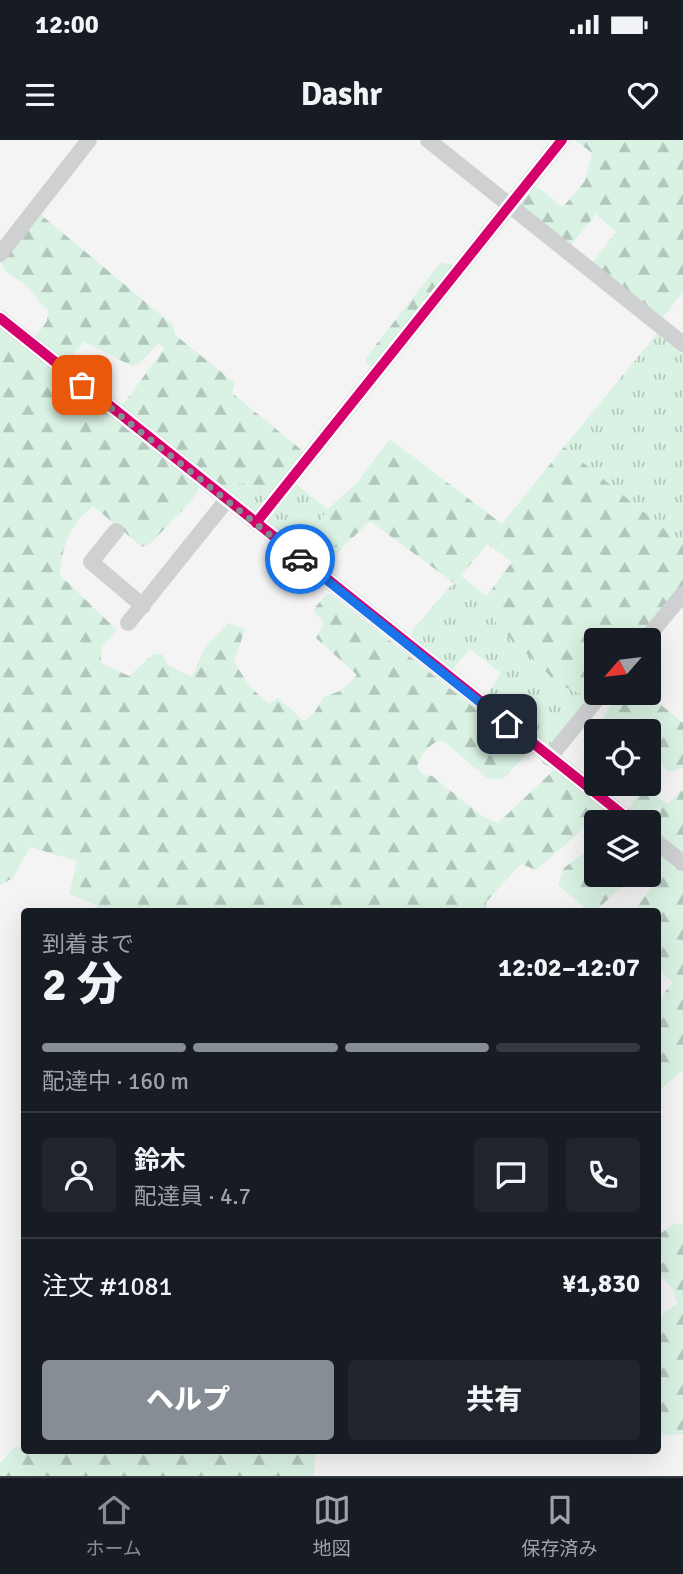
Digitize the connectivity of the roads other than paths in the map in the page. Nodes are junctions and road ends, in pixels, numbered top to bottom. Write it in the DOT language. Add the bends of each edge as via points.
graph roads {
  1 [pos="89,140"];
  2 [pos="428,140"];
  3 [pos="553,143"];
  4 [pos="511,206"];
  5 [pos="0,254"];
  6 [pos="0,318"];
  7 [pos="683,344"];
  8 [pos="226,501"];
  9 [pos="256,523"];
  10 [pos="116,531"];
  11 [pos="683,594"];
  12 [pos="143,606"];
  13 [pos="128,623"];
  14 [pos="655,628"];
  15 [pos="592,705"];
  16 [pos="550,758"];
  17 [pos="617,810"];
  18 [pos="661,846"];
  19 [pos="683,863"];
  1 -- 5 [label="street"];
  2 -- 4 [label="street"];
  3 -- 4 [label="street"];
  4 -- 7 [label="street"];
  4 -- 9 [label="street"];
  6 -- 8 [label="street"];
  8 -- 9 [label="street"];
  8 -- 12 [label="street"];
  9 -- 16 [label="street"];
  10 -- 12 [label="street" via="91,562"];
  11 -- 14 [label="street"];
  12 -- 13 [label="street"];
  15 -- 16 [label="street"];
  16 -- 17 [label="street"];
  18 -- 19 [label="street"];
}
